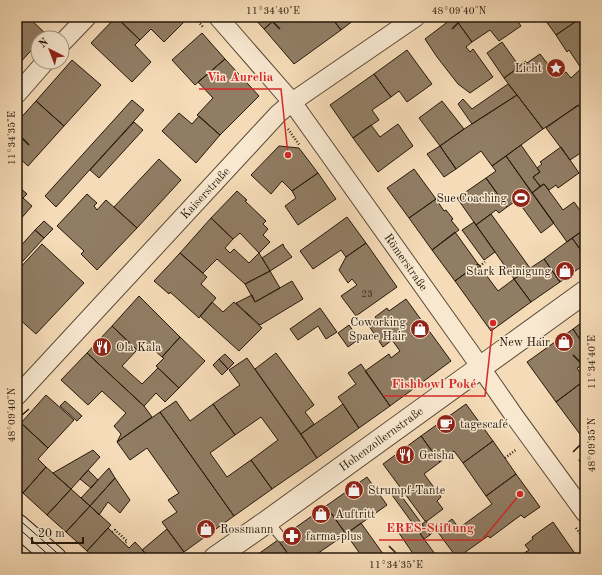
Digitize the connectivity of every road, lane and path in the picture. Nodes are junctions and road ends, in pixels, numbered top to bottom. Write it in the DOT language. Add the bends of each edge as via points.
graph roads {
  1 [pos="87,17"];
  2 [pos="218,17"];
  3 [pos="416,17"];
  4 [pos="70,35"];
  5 [pos="38,70"];
  6 [pos="17,94"];
  7 [pos="292,102"];
  8 [pos="485,262"];
  9 [pos="475,274"];
  10 [pos="585,292"];
  11 [pos="481,368"];
  12 [pos="17,396"];
  13 [pos="518,448"];
  14 [pos="585,456"];
  15 [pos="505,458"];
  16 [pos="578,461"];
  17 [pos="585,513"];
  18 [pos="17,524"];
  19 [pos="112,532"];
  20 [pos="124,544"];
  21 [pos="55,558"];
  22 [pos="215,558"];
  1 -- 4 [label="street"];
  2 -- 7 [label="street, Römerstraße"];
  3 -- 7 [label="street, Kaiserstraße"];
  5 -- 6 [label="street"];
  7 -- 11 [label="street, Römerstraße"];
  7 -- 12 [label="street, Kaiserstraße" via="278,114"];
  8 -- 9 [label="path" via="473,271"];
  10 -- 11 [label="street, Hohenzollernstraße"];
  11 -- 17 [label="street, Römerstraße"];
  11 -- 22 [label="street, Hohenzollernstraße" via="275,529"];
  13 -- 15 [label="path"];
  14 -- 16 [label="path"];
  18 -- 21 [label="street"];
  19 -- 20 [label="path" via="115,530 127,541"];
}
